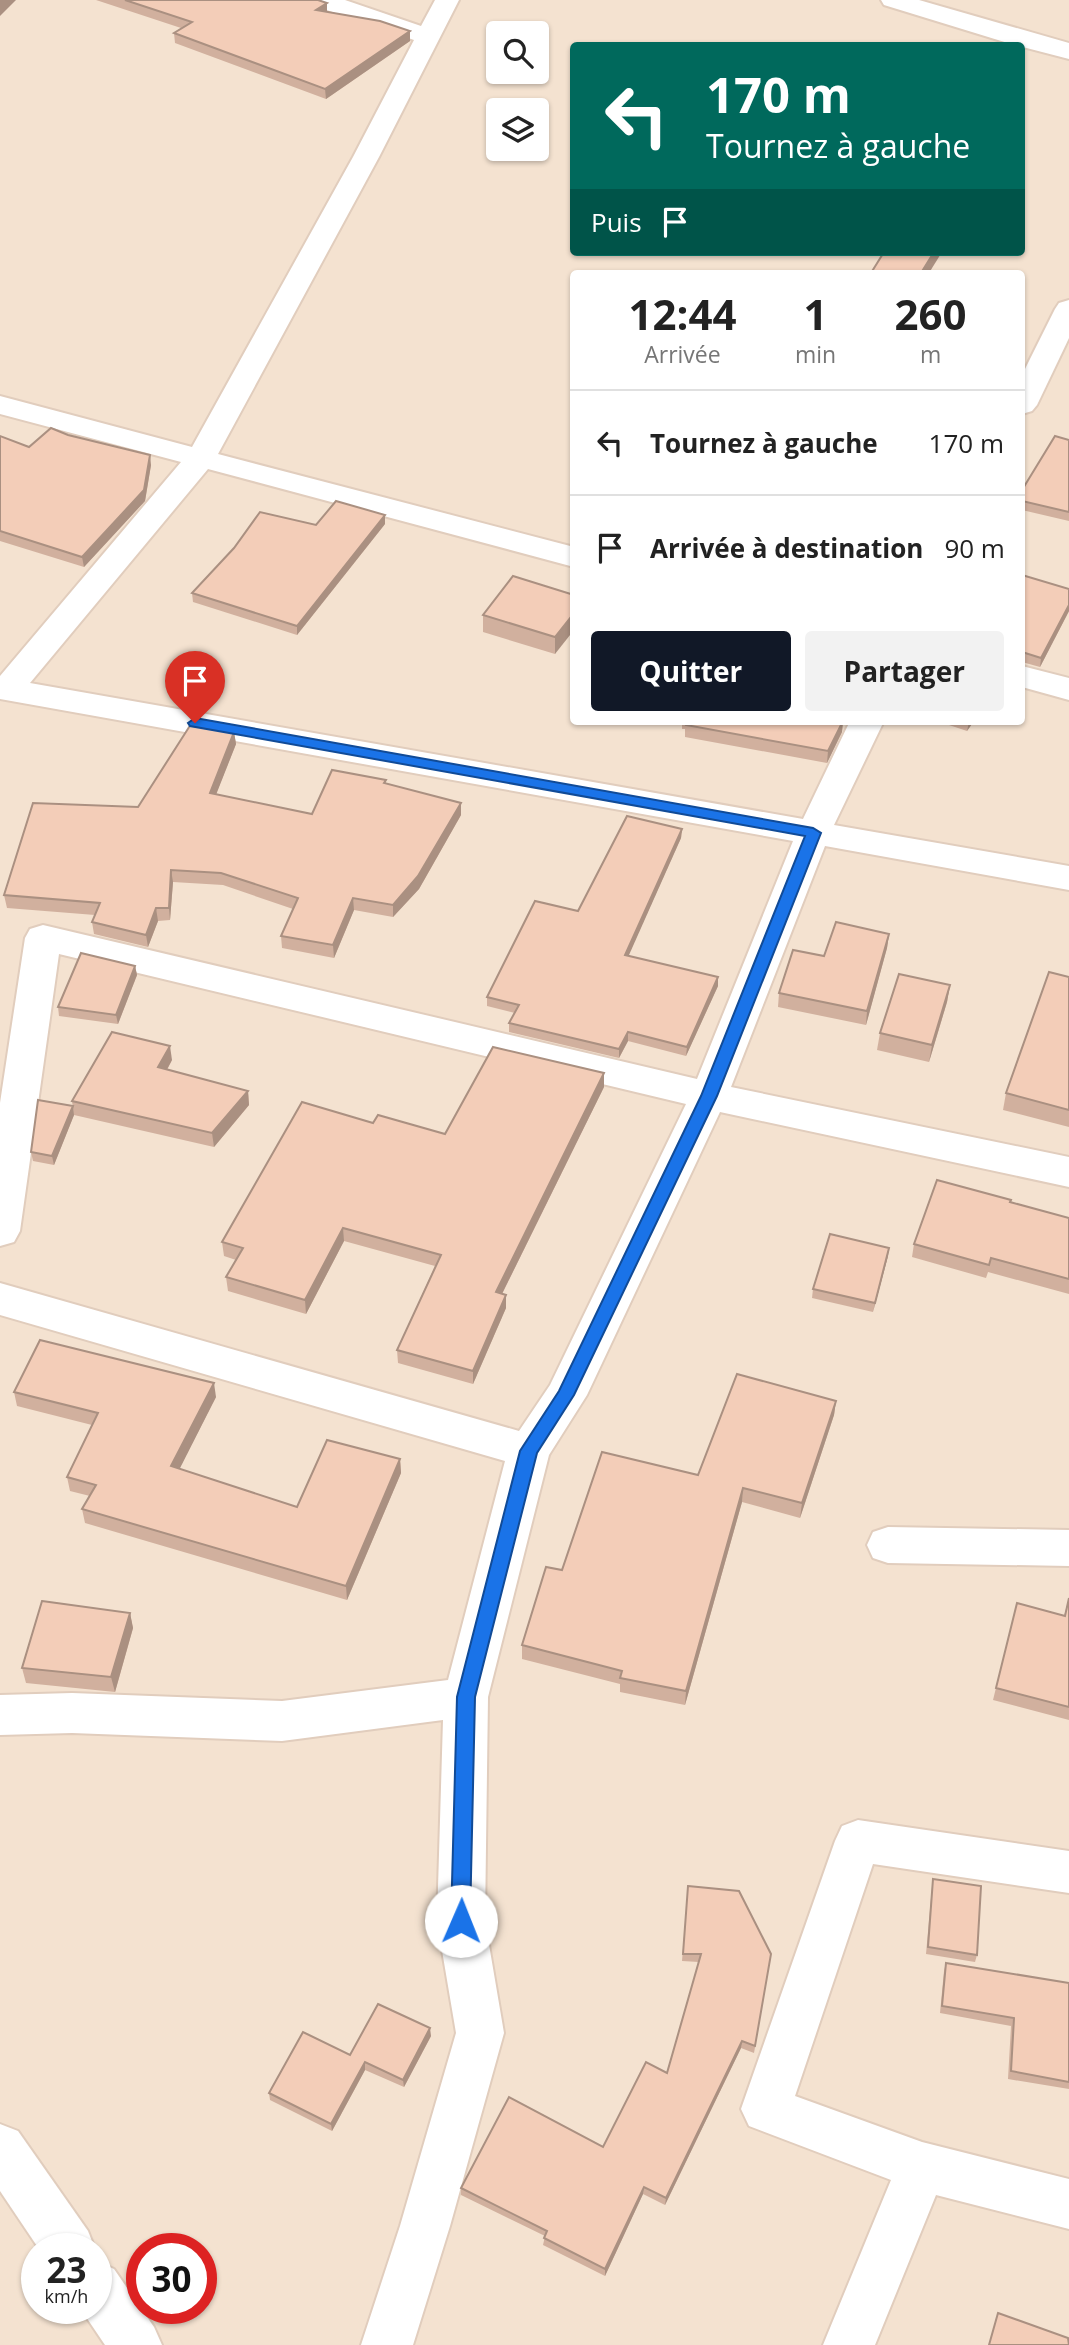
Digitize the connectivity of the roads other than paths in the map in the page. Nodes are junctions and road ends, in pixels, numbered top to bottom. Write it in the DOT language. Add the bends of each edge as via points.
graph roads {
  1 [pos="321,0"];
  2 [pos="447,0"];
  3 [pos="893,0"];
  4 [pos="428,37"];
  5 [pos="1069,51"];
  6 [pos="1069,309"];
  7 [pos="1025,399"];
  8 [pos="14,409"];
  9 [pos="0,435"];
  10 [pos="201,458"];
  11 [pos="570,556"];
  12 [pos="1025,677"];
  13 [pos="3,689"];
  14 [pos="1069,689"];
  15 [pos="865,725"];
  16 [pos="813,833"];
  17 [pos="1069,878"];
  18 [pos="709,1096"];
  19 [pos="1069,1172"];
  20 [pos="0,1231"];
  21 [pos="0,1299"];
  22 [pos="529,1451"];
  23 [pos="888,1545"];
  24 [pos="1069,1548"];
  25 [pos="466,1697"];
  26 [pos="0,1715"];
  27 [pos="1069,1872"];
  28 [pos="0,2148"];
  29 [pos="922,2168"];
  30 [pos="1069,2204"];
  31 [pos="58,2233"];
  32 [pos="112,2310"];
  33 [pos="136,2345"];
  34 [pos="387,2345"];
  35 [pos="849,2345"];
  1 -- 4 [label="street"];
  2 -- 4 [label="street"];
  3 -- 5 [label="street"];
  4 -- 10 [label="street"];
  6 -- 7 [label="street"];
  8 -- 9 [label="street"];
  8 -- 10 [label="street"];
  10 -- 11 [label="street"];
  10 -- 13 [label="street"];
  12 -- 14 [label="street"];
  13 -- 16 [label="street"];
  15 -- 16 [label="street"];
  16 -- 17 [label="street"];
  16 -- 18 [label="street"];
  18 -- 19 [label="street"];
  18 -- 20 [label="street" via="43,938"];
  18 -- 22 [label="street" via="566,1395"];
  21 -- 22 [label="street"];
  22 -- 25 [label="street"];
  23 -- 24 [label="street"];
  25 -- 26 [label="street" via="282,1721 72,1713"];
  25 -- 34 [label="street" via="461,1921 480,2033"];
  27 -- 29 [label="street" via="858,1841 766,2109"];
  28 -- 31 [label="street"];
  29 -- 30 [label="street"];
  29 -- 35 [label="street"];
  32 -- 33 [label="street"];
}
